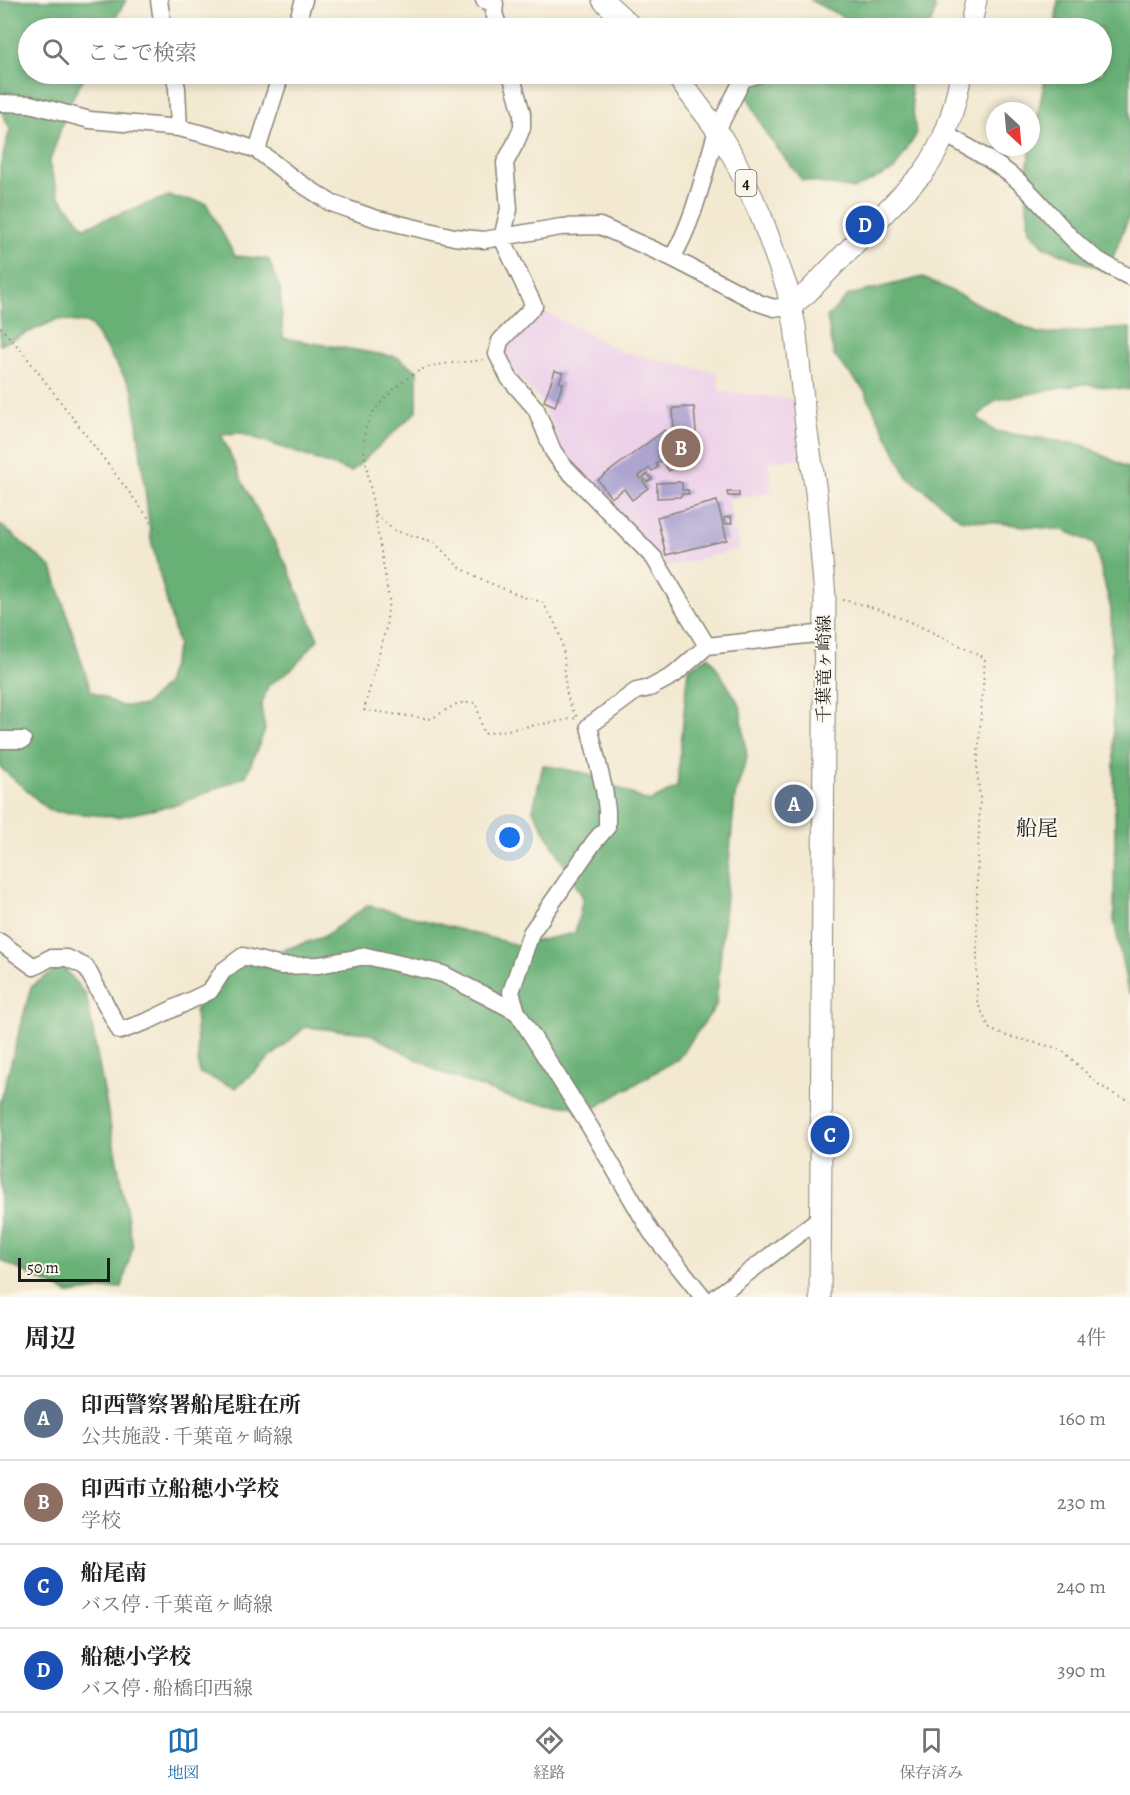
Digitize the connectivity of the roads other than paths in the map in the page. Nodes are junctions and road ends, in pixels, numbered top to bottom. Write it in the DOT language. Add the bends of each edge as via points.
graph roads {
  1 [pos="159,0"];
  2 [pos="304,0"];
  3 [pos="484,0"];
  4 [pos="603,0"];
  5 [pos="976,0"];
  6 [pos="162,18"];
  7 [pos="298,18"];
  8 [pos="496,18"];
  9 [pos="622,18"];
  10 [pos="972,18"];
  11 [pos="176,84"];
  12 [pos="278,84"];
  13 [pos="514,84"];
  14 [pos="682,84"];
  15 [pos="740,84"];
  16 [pos="959,84"];
  17 [pos="0,103"];
  18 [pos="179,128"];
  19 [pos="717,130"];
  20 [pos="946,135"];
  21 [pos="257,150"];
  22 [pos="502,238"];
  23 [pos="672,258"];
  24 [pos="1130,277"];
  25 [pos="792,305"];
  26 [pos="825,633"];
  27 [pos="707,646"];
  28 [pos="0,740"];
  29 [pos="23,740"];
  30 [pos="0,942"];
  31 [pos="517,1012"];
  32 [pos="821,1217"];
  33 [pos="703,1297"];
  34 [pos="716,1297"];
  35 [pos="820,1297"];
  1 -- 6 [label="street"];
  2 -- 7 [label="street"];
  3 -- 8 [label="street" via="495,4"];
  4 -- 9 [label="main road"];
  5 -- 10 [label="main road"];
  11 -- 18 [label="street"];
  12 -- 21 [label="street"];
  13 -- 22 [label="street" via="522,128 505,163 509,209"];
  14 -- 19 [label="main road, 千葉竜ヶ崎線 / 4"];
  15 -- 19 [label="street"];
  16 -- 20 [label="main road"];
  17 -- 18 [label="street" via="30,104 90,120"];
  18 -- 21 [label="street"];
  19 -- 23 [label="street" via="692,217"];
  19 -- 25 [label="main road, 千葉竜ヶ崎線 / 4" via="760,216"];
  20 -- 24 [label="street" via="983,154 1015,178 1067,233 1094,256"];
  20 -- 25 [label="main road" via="923,173"];
  21 -- 22 [label="street" via="331,203 374,218 454,237"];
  22 -- 23 [label="street" via="561,227 600,226"];
  22 -- 27 [label="street" via="534,306 500,341 498,358 509,378 536,409 562,464 654,558"];
  23 -- 25 [label="street" via="759,303 774,308"];
  25 -- 26 [label="main road, 千葉竜ヶ崎線 / 4" via="816,492"];
  26 -- 27 [label="street"];
  26 -- 32 [label="main road, 千葉竜ヶ崎線 / 4"];
  27 -- 31 [label="street" via="674,675 636,691 584,722 604,789 607,826 531,933 511,992"];
  28 -- 29 [label="street"];
  30 -- 31 [label="street" via="34,967 50,958 67,958 86,967 120,1031 210,991 223,971 243,956 282,966 319,965 366,956 443,974"];
  31 -- 33 [label="street" via="570,1093 651,1232"];
  32 -- 34 [label="street"];
  32 -- 35 [label="main road, 千葉竜ヶ崎線 / 4"];
}
